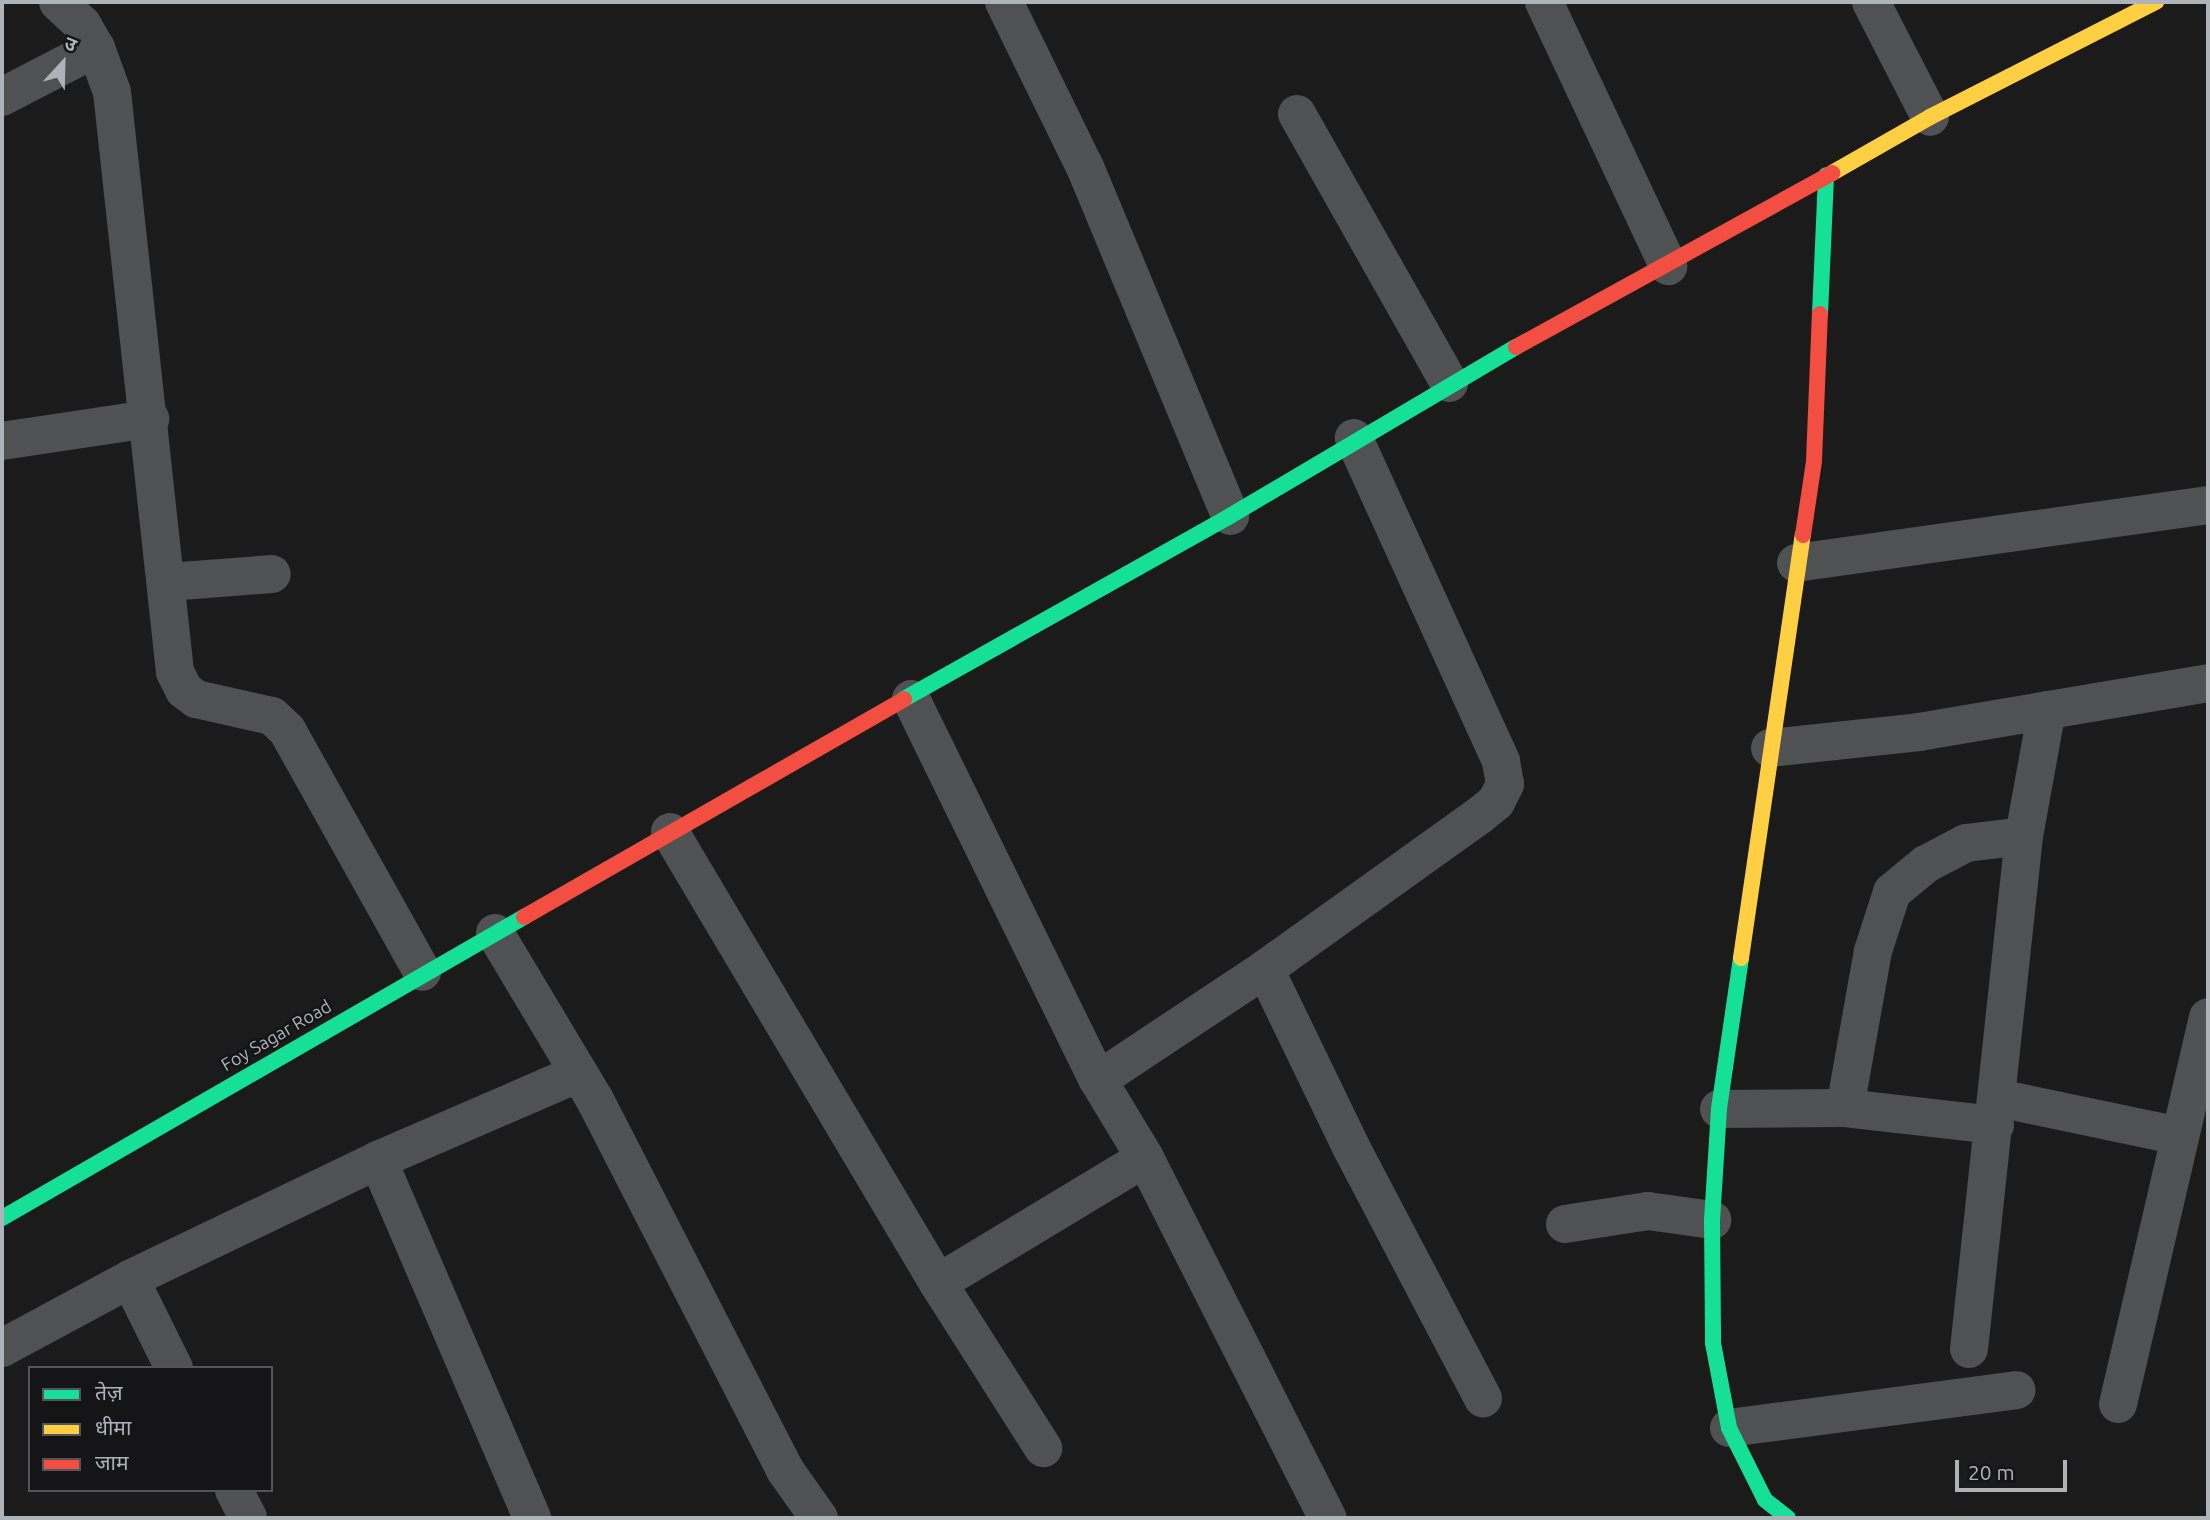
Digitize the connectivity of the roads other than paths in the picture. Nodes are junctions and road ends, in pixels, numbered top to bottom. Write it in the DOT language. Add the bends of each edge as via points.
graph roads {
  1 [pos="58,2"];
  2 [pos="1004,2"];
  3 [pos="1544,2"];
  4 [pos="1871,2"];
  5 [pos="2156,2"];
  6 [pos="96,48"];
  7 [pos="2,97"];
  8 [pos="1297,114"];
  9 [pos="1930,117"];
  10 [pos="1826,175"];
  11 [pos="1668,266"];
  12 [pos="1449,383"];
  13 [pos="150,419"];
  14 [pos="1353,438"];
  15 [pos="2,441"];
  16 [pos="2208,505"];
  17 [pos="1230,516"];
  18 [pos="1796,563"];
  19 [pos="272,574"];
  20 [pos="168,582"];
  21 [pos="2208,683"];
  22 [pos="911,699"];
  23 [pos="2047,710"];
  24 [pos="1770,748"];
  25 [pos="2024,836"];
  26 [pos="656,839"];
  27 [pos="495,933"];
  28 [pos="1265,969"];
  29 [pos="422,972"];
  30 [pos="2208,1017"];
  31 [pos="579,1073"];
  32 [pos="1098,1080"];
  33 [pos="1845,1108"];
  34 [pos="1719,1109"];
  35 [pos="1996,1112"];
  36 [pos="2180,1136"];
  37 [pos="1145,1158"];
  38 [pos="378,1160"];
  39 [pos="2,1218"];
  40 [pos="1712,1220"];
  41 [pos="1565,1223"];
  42 [pos="130,1279"];
  43 [pos="938,1283"];
  44 [pos="2,1348"];
  45 [pos="1969,1349"];
  46 [pos="173,1366"];
  47 [pos="2017,1390"];
  48 [pos="1483,1398"];
  49 [pos="2118,1404"];
  50 [pos="1729,1428"];
  51 [pos="1043,1448"];
  52 [pos="235,1492"];
  53 [pos="248,1518"];
  54 [pos="532,1518"];
  55 [pos="819,1518"];
  56 [pos="1328,1518"];
  57 [pos="1788,1518"];
  1 -- 6 [label="street" via="82,24"];
  2 -- 17 [label="street" via="1085,167"];
  3 -- 11 [label="street"];
  4 -- 9 [label="street"];
  5 -- 9 [label="street, Foy Sagar Road"];
  6 -- 7 [label="street"];
  6 -- 13 [label="street" via="112,92"];
  8 -- 12 [label="street"];
  9 -- 10 [label="street, Foy Sagar Road"];
  10 -- 11 [label="street, Foy Sagar Road"];
  10 -- 18 [label="street" via="1814,461"];
  11 -- 12 [label="street, Foy Sagar Road"];
  12 -- 14 [label="street, Foy Sagar Road"];
  13 -- 15 [label="street"];
  13 -- 20 [label="street"];
  14 -- 17 [label="street, Foy Sagar Road"];
  14 -- 28 [label="street" via="1501,761 1505,784 1496,802 1480,815"];
  16 -- 18 [label="street"];
  17 -- 22 [label="street, Foy Sagar Road"];
  18 -- 24 [label="street"];
  19 -- 20 [label="street"];
  20 -- 29 [label="street" via="176,672 184,690 196,699 272,716 287,730"];
  21 -- 23 [label="street"];
  22 -- 26 [label="street, Foy Sagar Road"];
  22 -- 32 [label="street"];
  23 -- 24 [label="street" via="1919,732"];
  23 -- 25 [label="street"];
  24 -- 34 [label="street"];
  25 -- 33 [label="street" via="1966,843 1927,864 1892,892 1872,951"];
  25 -- 35 [label="street"];
  26 -- 27 [label="street, Foy Sagar Road"];
  26 -- 43 [label="street"];
  27 -- 29 [label="street, Foy Sagar Road"];
  27 -- 31 [label="street"];
  28 -- 32 [label="street"];
  28 -- 48 [label="street" via="1357,1158"];
  29 -- 39 [label="street, Foy Sagar Road"];
  30 -- 36 [label="street"];
  31 -- 38 [label="street"];
  31 -- 55 [label="street" via="785,1470"];
  32 -- 37 [label="street"];
  33 -- 34 [label="street"];
  33 -- 35 [label="street"];
  34 -- 40 [label="street"];
  35 -- 36 [label="street"];
  35 -- 45 [label="street"];
  36 -- 49 [label="street"];
  37 -- 43 [label="street"];
  37 -- 56 [label="street"];
  38 -- 42 [label="street"];
  38 -- 54 [label="street"];
  40 -- 41 [label="street" via="1648,1211"];
  40 -- 50 [label="street" via="1713,1343"];
  42 -- 44 [label="street"];
  42 -- 46 [label="street"];
  43 -- 51 [label="street"];
  47 -- 50 [label="street"];
  50 -- 57 [label="street" via="1765,1500"];
  52 -- 53 [label="street"];
}
